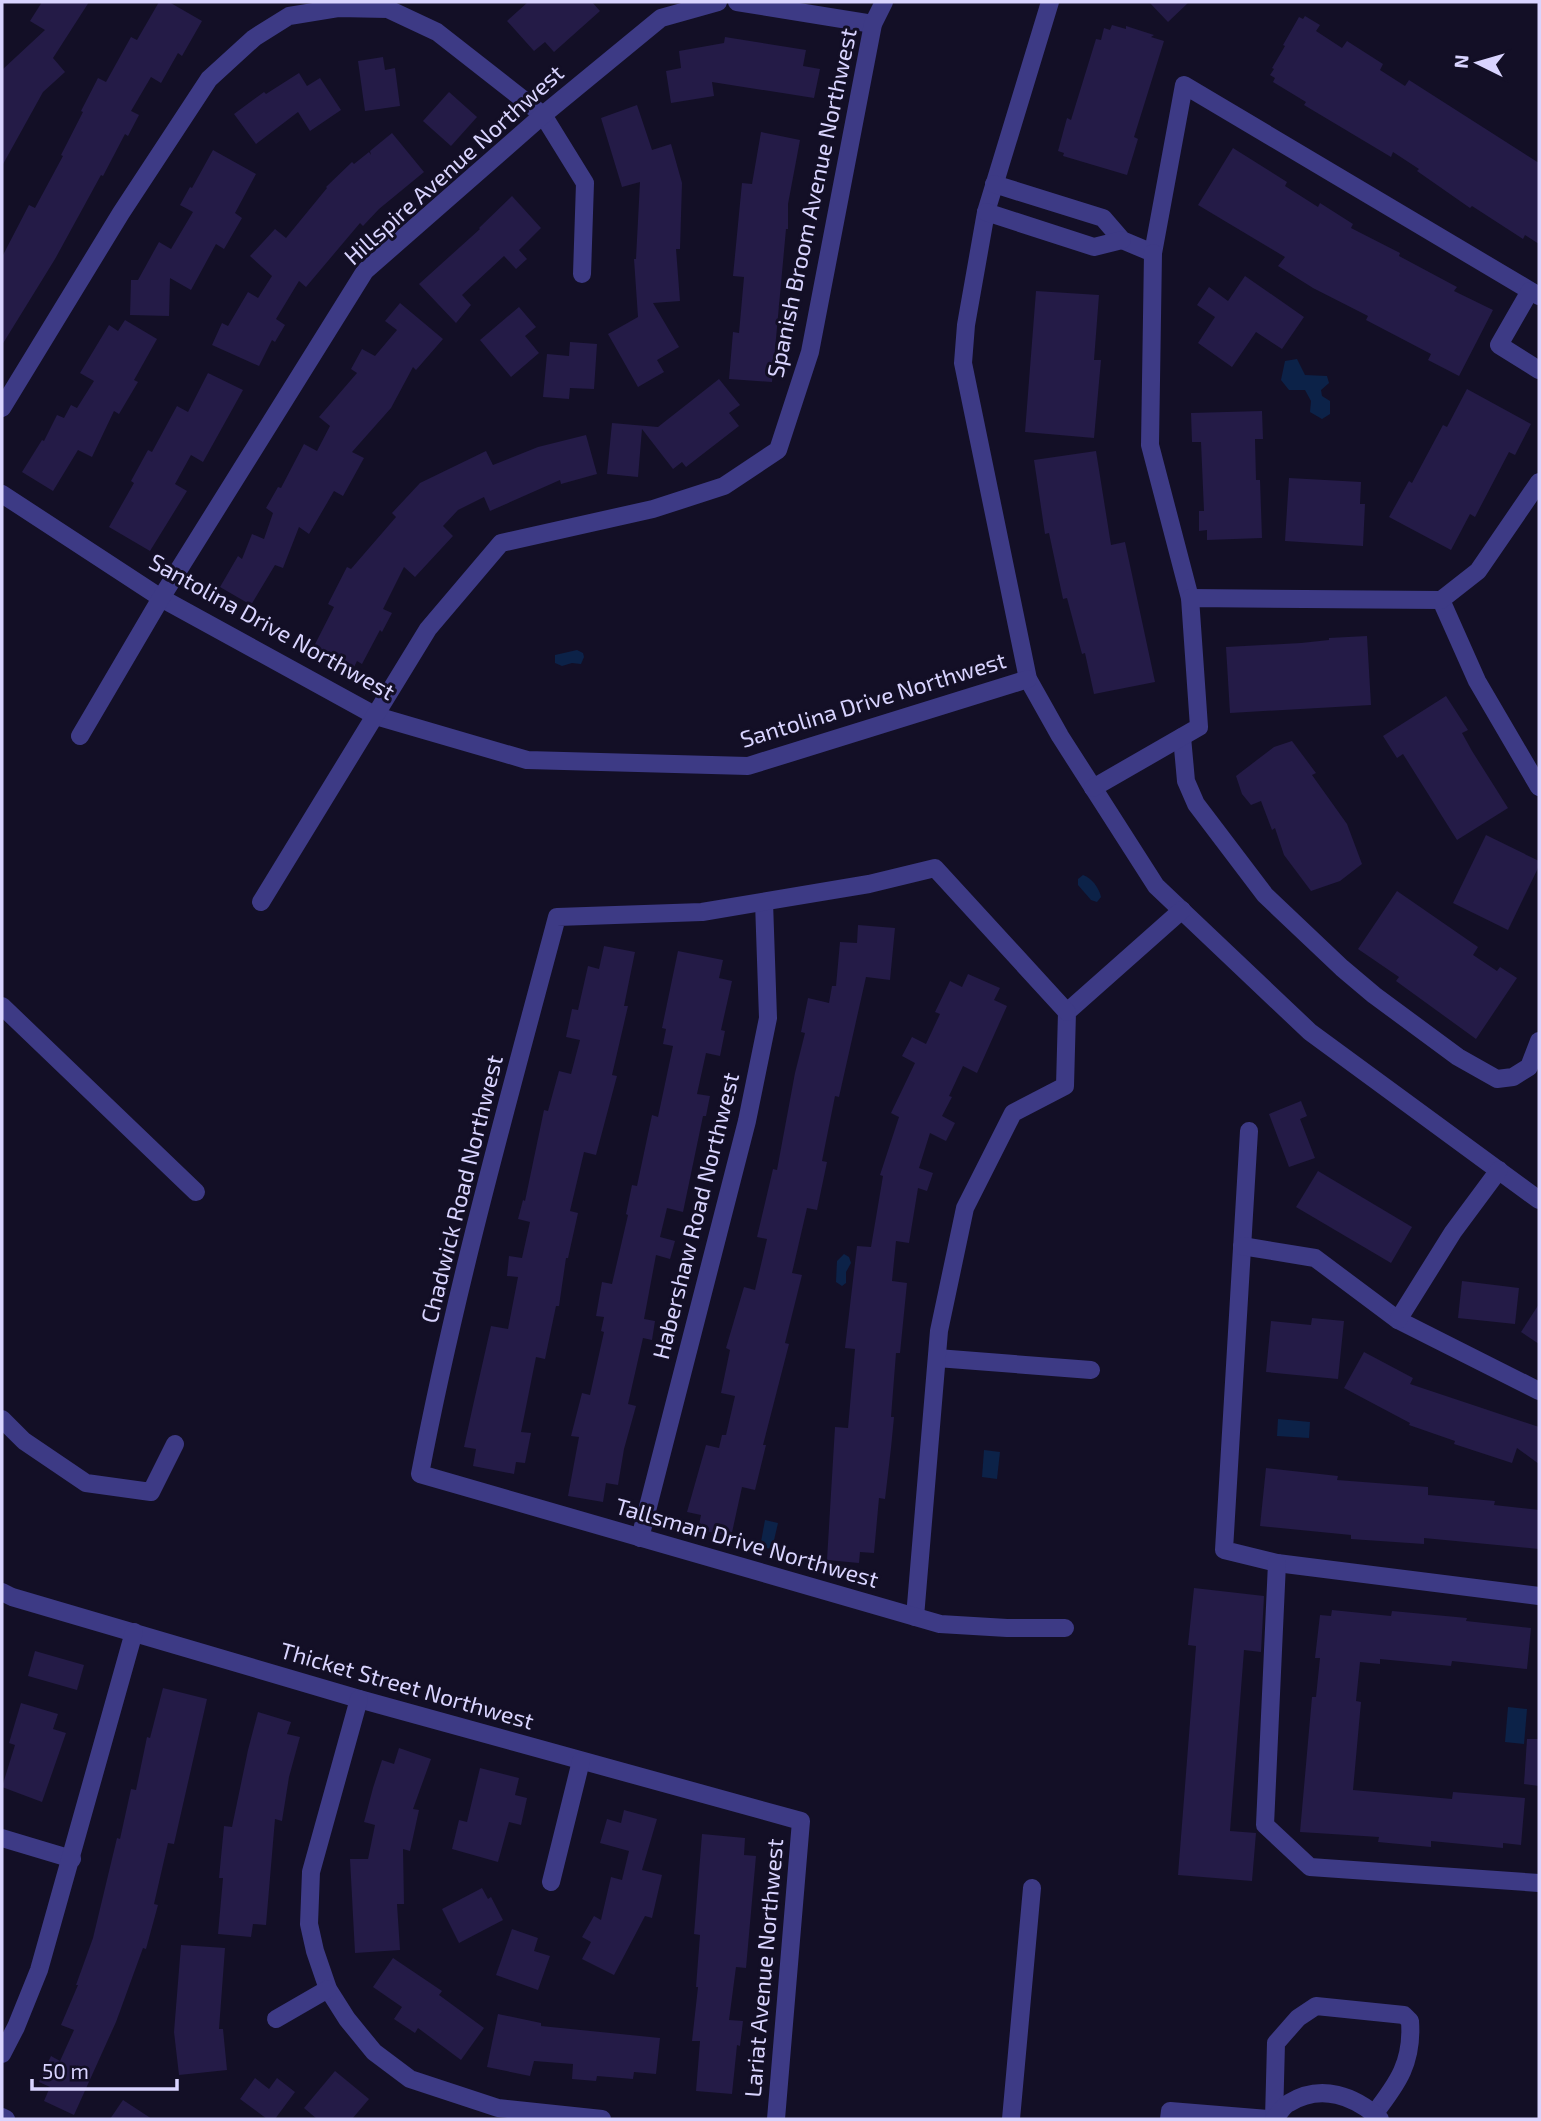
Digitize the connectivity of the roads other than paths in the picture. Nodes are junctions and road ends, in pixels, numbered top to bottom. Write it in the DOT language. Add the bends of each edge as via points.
graph roads {
  1 [pos="718,2"];
  2 [pos="737,2"];
  3 [pos="884,2"];
  4 [pos="1050,2"];
  5 [pos="873,24"];
  6 [pos="543,115"];
  7 [pos="995,184"];
  8 [pos="986,212"];
  9 [pos="1122,240"];
  10 [pos="1153,253"];
  11 [pos="582,274"];
  12 [pos="1535,293"];
  13 [pos="1539,370"];
  14 [pos="2,408"];
  15 [pos="1539,482"];
  16 [pos="2,494"];
  17 [pos="161,598"];
  18 [pos="1190,598"];
  19 [pos="1441,600"];
  20 [pos="1028,679"];
  21 [pos="376,716"];
  22 [pos="80,736"];
  23 [pos="1182,737"];
  24 [pos="1539,787"];
  25 [pos="1093,788"];
  26 [pos="261,902"];
  27 [pos="764,902"];
  28 [pos="1182,910"];
  29 [pos="2,1006"];
  30 [pos="1068,1012"];
  31 [pos="1539,1041"];
  32 [pos="1249,1131"];
  33 [pos="1499,1170"];
  34 [pos="196,1192"];
  35 [pos="1539,1200"];
  36 [pos="1242,1246"];
  37 [pos="1398,1320"];
  38 [pos="937,1358"];
  39 [pos="1091,1370"];
  40 [pos="1539,1391"];
  41 [pos="2,1419"];
  42 [pos="175,1444"];
  43 [pos="421,1474"];
  44 [pos="640,1538"];
  45 [pos="1277,1563"];
  46 [pos="2,1591"];
  47 [pos="1539,1597"];
  48 [pos="915,1618"];
  49 [pos="1065,1628"];
  50 [pos="134,1632"];
  51 [pos="359,1699"];
  52 [pos="581,1761"];
  53 [pos="801,1821"];
  54 [pos="2,1838"];
  55 [pos="72,1859"];
  56 [pos="551,1882"];
  57 [pos="1539,1883"];
  58 [pos="1032,1888"];
  59 [pos="328,1989"];
  60 [pos="276,2019"];
  61 [pos="2,2054"];
  62 [pos="497,2114"];
  63 [pos="1377,2117"];
  64 [pos="601,2119"];
  65 [pos="776,2119"];
  66 [pos="1011,2119"];
  67 [pos="1168,2119"];
  68 [pos="1268,2119"];
  69 [pos="1274,2119"];
  1 -- 6 [label="street, Hillspire Avenue Northwest" via="661,18"];
  2 -- 5 [label="street"];
  3 -- 5 [label="street, Spanish Broom Avenue Northwest"];
  4 -- 7 [label="street"];
  5 -- 21 [label="street, Spanish Broom Avenue Northwest" via="810,352 778,450 724,486 653,509 501,543 428,629"];
  6 -- 11 [label="street" via="585,183"];
  6 -- 14 [label="street" via="437,32 388,9 338,8 289,16 254,38 209,79"];
  6 -- 17 [label="street, Hillspire Avenue Northwest" via="365,271"];
  7 -- 8 [label="street"];
  7 -- 9 [label="street" via="1104,218"];
  8 -- 9 [label="street" via="1094,247"];
  8 -- 20 [label="street" via="963,363"];
  9 -- 10 [label="street"];
  10 -- 12 [label="street" via="1184,85"];
  10 -- 18 [label="street" via="1150,446"];
  12 -- 13 [label="street" via="1499,345"];
  15 -- 19 [label="street" via="1478,571"];
  16 -- 17 [label="street, Santolina Drive Northwest"];
  17 -- 21 [label="street, Santolina Drive Northwest"];
  17 -- 22 [label="street, Hillspire Avenue Northwest"];
  18 -- 19 [label="street"];
  18 -- 23 [label="street" via="1199,727"];
  19 -- 24 [label="street" via="1477,681"];
  20 -- 21 [label="street, Santolina Drive Northwest" via="747,766 527,760"];
  20 -- 25 [label="street"];
  21 -- 26 [label="street, Spanish Broom Avenue Northwest"];
  23 -- 25 [label="street"];
  23 -- 31 [label="street" via="1186,781 1196,804 1265,895 1353,977 1458,1058 1497,1079 1513,1077 1529,1067"];
  25 -- 28 [label="street" via="1156,886"];
  27 -- 30 [label="street" via="935,867"];
  27 -- 43 [label="street, Chadwick Road Northwest" via="702,912 557,917 438,1386"];
  27 -- 44 [label="street, Habershaw Road Northwest" via="768,1018 747,1121"];
  28 -- 30 [label="street"];
  28 -- 33 [label="street" via="1310,1032"];
  29 -- 34 [label="street"];
  30 -- 38 [label="street" via="1065,1086 1013,1113 965,1208"];
  32 -- 36 [label="street"];
  33 -- 35 [label="street"];
  33 -- 37 [label="street" via="1453,1232"];
  36 -- 37 [label="street" via="1315,1258"];
  36 -- 45 [label="street" via="1224,1550"];
  37 -- 40 [label="street"];
  38 -- 39 [label="street"];
  38 -- 48 [label="street"];
  41 -- 42 [label="street" via="24,1441 86,1483 150,1492"];
  43 -- 44 [label="street, Tallsman Drive Northwest"];
  44 -- 48 [label="street, Tallsman Drive Northwest"];
  45 -- 47 [label="street"];
  45 -- 57 [label="street" via="1265,1825 1310,1867"];
  46 -- 50 [label="street, Thicket Street Northwest"];
  48 -- 49 [label="street, Tallsman Drive Northwest" via="940,1624"];
  50 -- 51 [label="street, Thicket Street Northwest"];
  50 -- 55 [label="street"];
  51 -- 52 [label="street, Thicket Street Northwest"];
  51 -- 59 [label="street" via="311,1872 309,1924"];
  52 -- 53 [label="street, Thicket Street Northwest"];
  52 -- 56 [label="street"];
  53 -- 65 [label="street, Lariat Avenue Northwest"];
  54 -- 55 [label="street"];
  55 -- 61 [label="street" via="39,1970"];
  58 -- 66 [label="street"];
  59 -- 60 [label="street"];
  59 -- 62 [label="street" via="374,2052 410,2079"];
  62 -- 64 [label="street"];
  63 -- 69 [label="street" via="1356,2101 1332,2093 1288,2103"];
  63 -- 69 [label="street" via="1405,2069 1410,2021 1404,2015 1316,2006 1276,2043"];
  67 -- 68 [label="street" via="1170,2111"];
}
